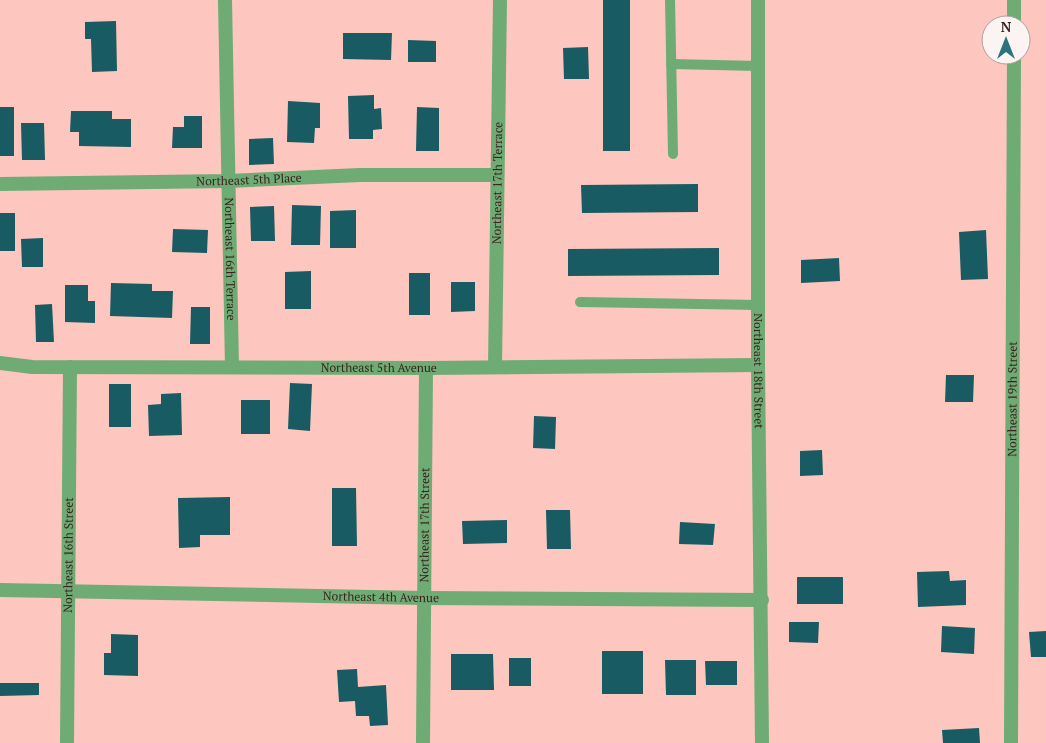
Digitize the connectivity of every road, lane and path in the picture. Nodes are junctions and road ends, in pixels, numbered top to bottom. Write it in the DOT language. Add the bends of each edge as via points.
graph roads {
  1 [pos="225,0"];
  2 [pos="500,0"];
  3 [pos="670,0"];
  4 [pos="758,0"];
  5 [pos="1014,0"];
  6 [pos="1014,15"];
  7 [pos="671,64"];
  8 [pos="1014,65"];
  9 [pos="758,66"];
  10 [pos="673,154"];
  11 [pos="496,176"];
  12 [pos="229,181"];
  13 [pos="0,184"];
  14 [pos="580,302"];
  15 [pos="758,305"];
  16 [pos="0,363"];
  17 [pos="758,365"];
  18 [pos="70,367"];
  19 [pos="232,367"];
  20 [pos="495,367"];
  21 [pos="426,368"];
  22 [pos="0,590"];
  23 [pos="68,591"];
  24 [pos="424,598"];
  25 [pos="762,600"];
  26 [pos="66,743"];
  27 [pos="423,743"];
  28 [pos="762,743"];
  29 [pos="1011,743"];
  1 -- 12 [label="street, Northeast 16th Terrace"];
  2 -- 11 [label="street, Northeast 17th Terrace"];
  3 -- 7 [label="lane"];
  4 -- 9 [label="street, Northeast 18th Street"];
  5 -- 6 [label="street"];
  7 -- 9 [label="lane"];
  7 -- 10 [label="lane"];
  8 -- 29 [label="street, Northeast 19th Street"];
  9 -- 15 [label="street, Northeast 18th Street"];
  11 -- 12 [label="street, Northeast 5th Place" via="360,175"];
  11 -- 20 [label="street, Northeast 17th Terrace"];
  12 -- 13 [label="street, Northeast 5th Place"];
  12 -- 19 [label="street, Northeast 16th Terrace"];
  14 -- 15 [label="lane"];
  15 -- 17 [label="street, Northeast 18th Street"];
  16 -- 18 [label="street, Northeast 5th Avenue"];
  17 -- 20 [label="street, Northeast 5th Avenue"];
  17 -- 25 [label="street, Northeast 18th Street"];
  18 -- 19 [label="street, Northeast 5th Avenue"];
  18 -- 23 [label="street, Northeast 16th Street"];
  19 -- 21 [label="street, Northeast 5th Avenue"];
  20 -- 21 [label="street, Northeast 5th Avenue"];
  21 -- 24 [label="street, Northeast 17th Street"];
  22 -- 23 [label="street, Northeast 4th Avenue"];
  23 -- 24 [label="street, Northeast 4th Avenue"];
  23 -- 26 [label="street, Northeast 16th Street"];
  24 -- 25 [label="street, Northeast 4th Avenue"];
  24 -- 27 [label="street, Northeast 17th Street"];
  25 -- 28 [label="street, Northeast 18th Street"];
}
